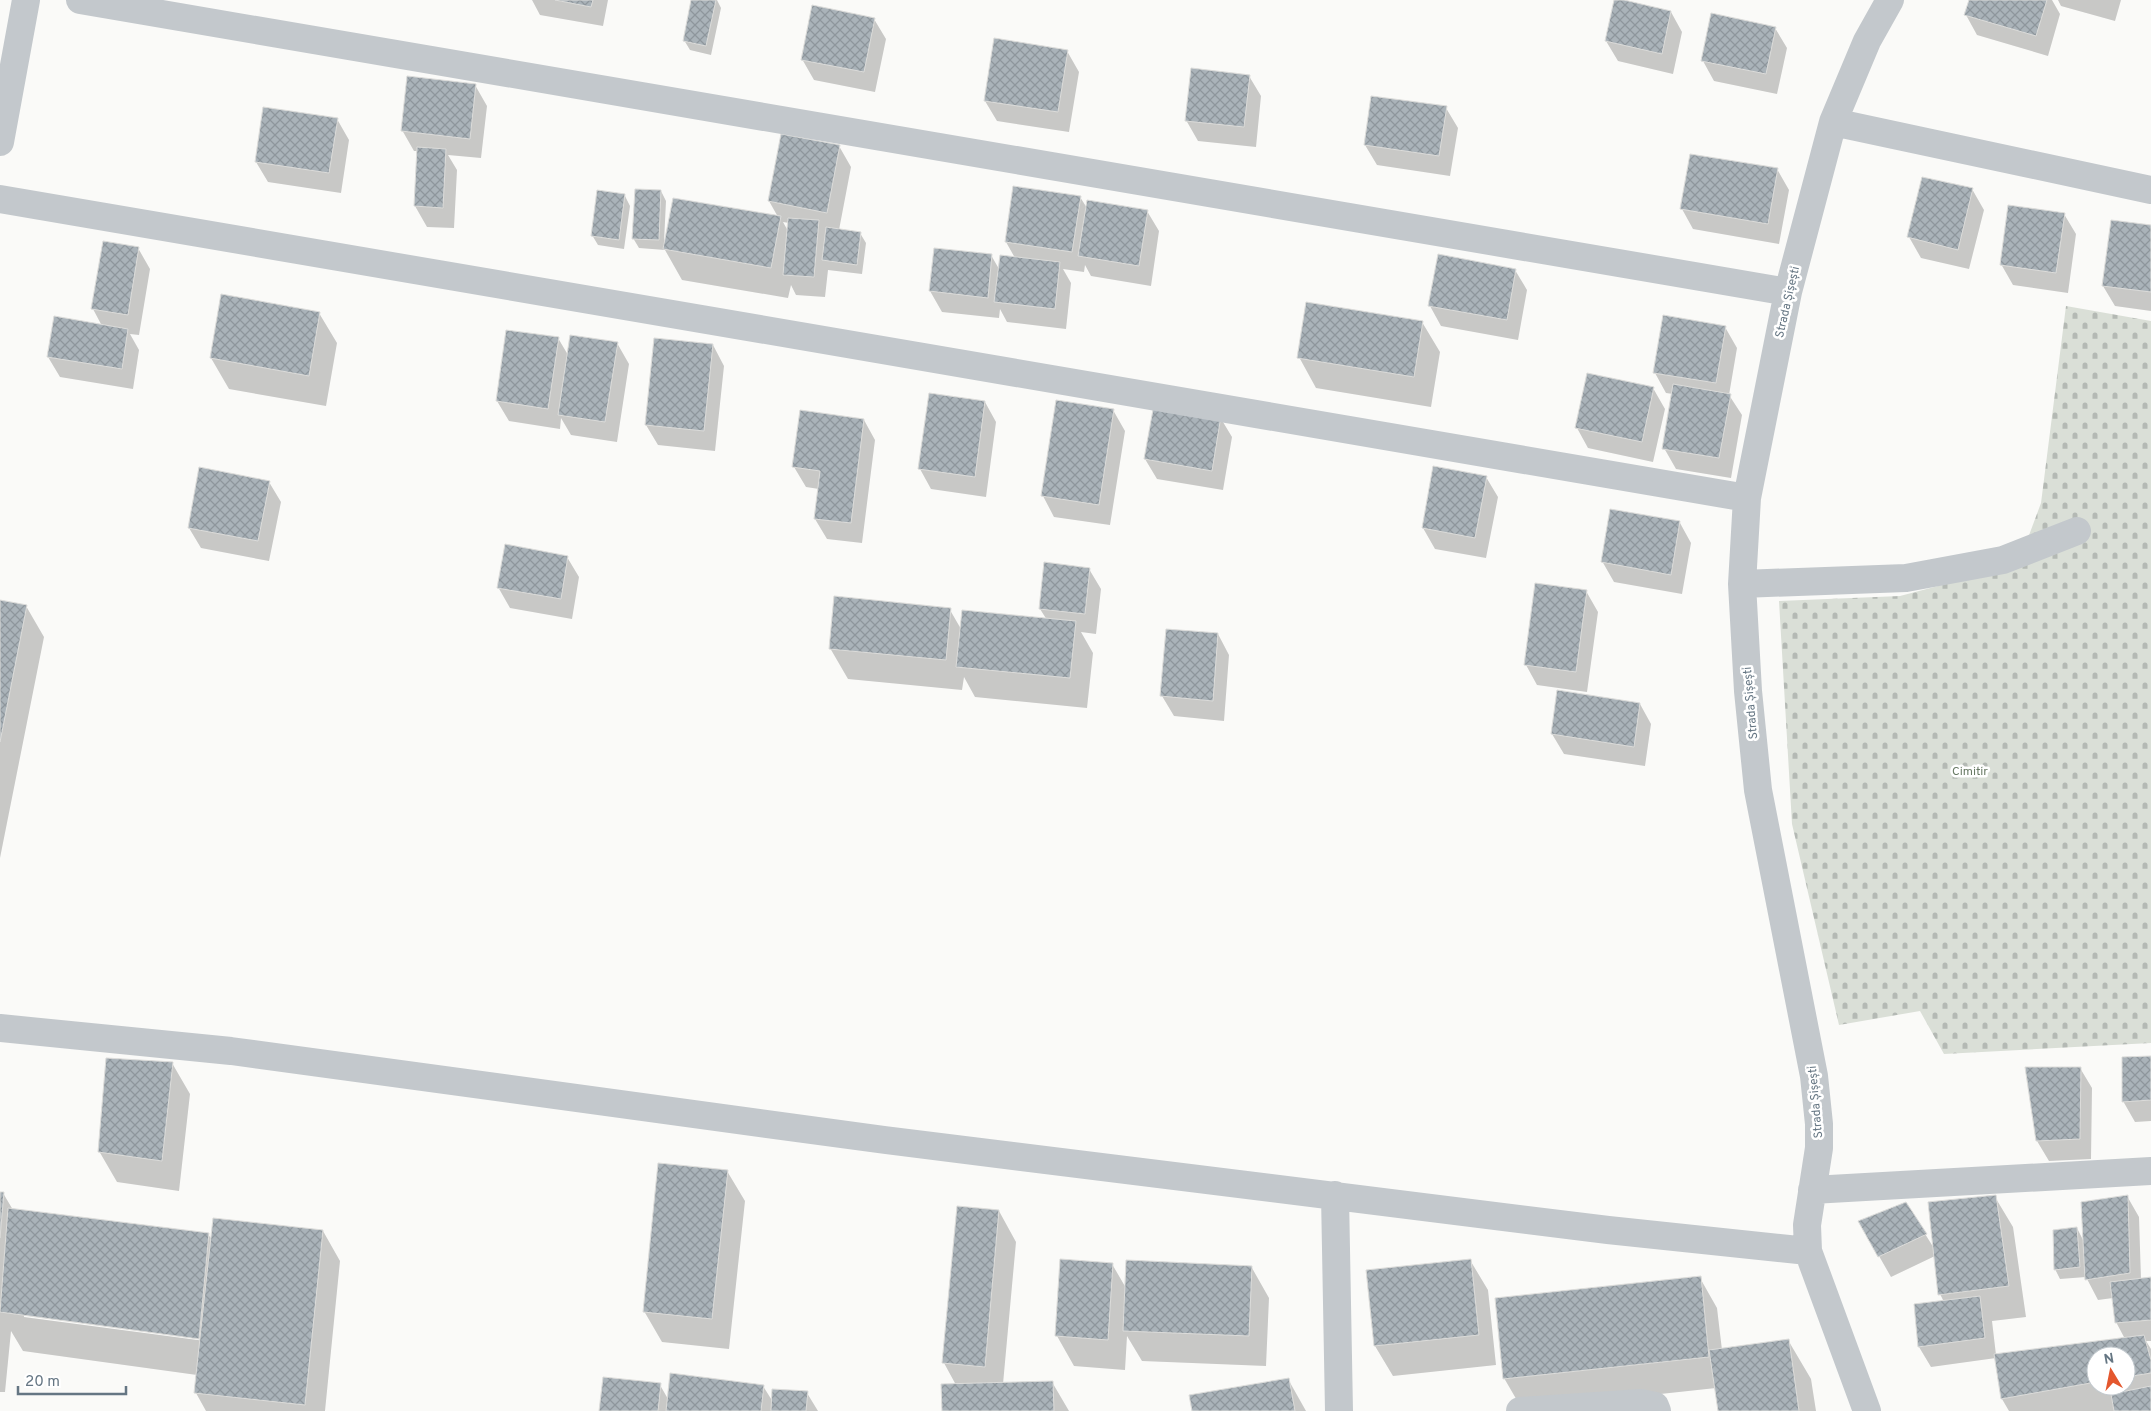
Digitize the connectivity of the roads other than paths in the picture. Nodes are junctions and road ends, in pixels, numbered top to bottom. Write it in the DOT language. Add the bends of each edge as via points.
graph roads {
  1 [pos="26,0"];
  2 [pos="80,0"];
  3 [pos="1890,0"];
  4 [pos="1833,122"];
  5 [pos="0,142"];
  6 [pos="2151,190"];
  7 [pos="0,199"];
  8 [pos="1788,292"];
  9 [pos="1746,498"];
  10 [pos="2077,531"];
  11 [pos="1742,584"];
  12 [pos="0,1028"];
  13 [pos="2151,1171"];
  14 [pos="1812,1190"];
  15 [pos="1335,1195"];
  16 [pos="1808,1251"];
  17 [pos="1339,1411"];
  18 [pos="1520,1411"];
  19 [pos="1657,1411"];
  20 [pos="1867,1411"];
  1 -- 5 [label="street"];
  2 -- 8 [label="street"];
  3 -- 4 [label="street, Strada Șișești" via="1867,41"];
  4 -- 6 [label="street"];
  4 -- 8 [label="street, Strada Șișești"];
  7 -- 9 [label="street"];
  8 -- 9 [label="street, Strada Șișești"];
  9 -- 11 [label="street, Strada Șișești"];
  10 -- 11 [label="street" via="2003,560 1906,578"];
  11 -- 14 [label="street, Strada Șișești" via="1758,790 1814,1076 1819,1148"];
  12 -- 15 [label="street" via="231,1051 885,1140"];
  13 -- 14 [label="street"];
  14 -- 16 [label="street, Strada Șișești" via="1807,1225"];
  15 -- 16 [label="street"];
  15 -- 17 [label="street"];
  16 -- 20 [label="street, Strada Șișești"];
  18 -- 19 [label="street" via="1641,1403 1655,1406"];
}
